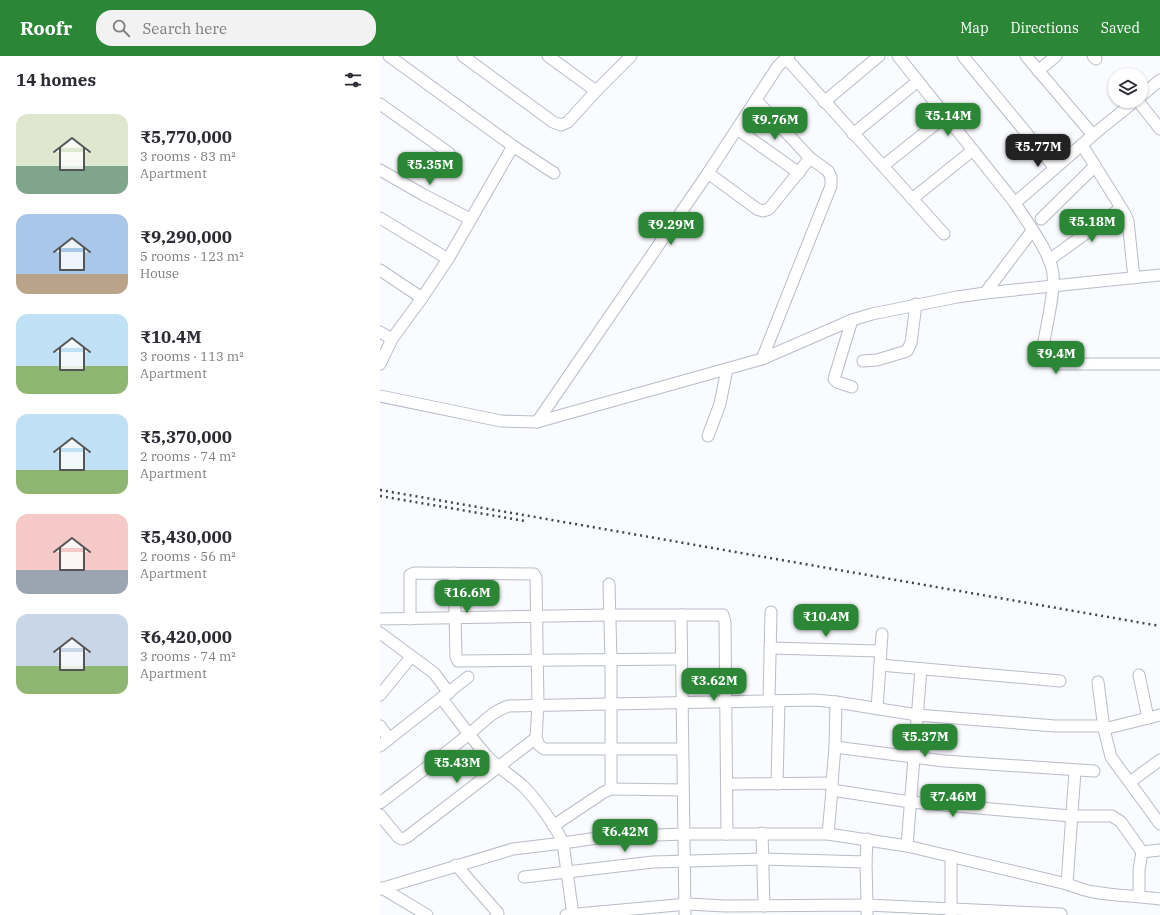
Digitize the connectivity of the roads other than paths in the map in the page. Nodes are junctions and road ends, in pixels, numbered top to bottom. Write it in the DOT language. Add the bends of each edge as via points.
graph roads {
  1 [pos="389,56"];
  2 [pos="463,56"];
  3 [pos="548,56"];
  4 [pos="630,56"];
  5 [pos="879,56"];
  6 [pos="898,56"];
  7 [pos="963,56"];
  8 [pos="1026,56"];
  9 [pos="1056,56"];
  10 [pos="787,57"];
  11 [pos="1038,71"];
  12 [pos="1160,80"];
  13 [pos="918,81"];
  14 [pos="1148,90"];
  15 [pos="596,91"];
  16 [pos="756,100"];
  17 [pos="824,102"];
  18 [pos="380,104"];
  19 [pos="1127,108"];
  20 [pos="1142,108"];
  21 [pos="946,116"];
  22 [pos="737,129"];
  23 [pos="1160,129"];
  24 [pos="853,134"];
  25 [pos="1093,135"];
  26 [pos="1082,145"];
  27 [pos="513,146"];
  28 [pos="973,150"];
  29 [pos="449,153"];
  30 [pos="810,158"];
  31 [pos="883,166"];
  32 [pos="1095,166"];
  33 [pos="1055,168"];
  34 [pos="380,170"];
  35 [pos="798,172"];
  36 [pos="554,173"];
  37 [pos="708,173"];
  38 [pos="912,199"];
  39 [pos="1015,203"];
  40 [pos="1121,208"];
  41 [pos="380,218"];
  42 [pos="470,219"];
  43 [pos="1041,219"];
  44 [pos="1032,231"];
  45 [pos="944,234"];
  46 [pos="448,259"];
  47 [pos="1049,260"];
  48 [pos="380,270"];
  49 [pos="1160,276"];
  50 [pos="1134,278"];
  51 [pos="1053,286"];
  52 [pos="985,293"];
  53 [pos="422,298"];
  54 [pos="916,304"];
  55 [pos="852,320"];
  56 [pos="380,332"];
  57 [pos="392,339"];
  58 [pos="762,359"];
  59 [pos="864,361"];
  60 [pos="380,364"];
  61 [pos="1160,364"];
  62 [pos="727,369"];
  63 [pos="852,387"];
  64 [pos="380,396"];
  65 [pos="537,422"];
  66 [pos="708,436"];
  67 [pos="454,573"];
  68 [pos="609,584"];
  69 [pos="771,612"];
  70 [pos="610,615"];
  71 [pos="681,615"];
  72 [pos="537,617"];
  73 [pos="455,618"];
  74 [pos="380,619"];
  75 [pos="410,619"];
  76 [pos="380,633"];
  77 [pos="882,634"];
  78 [pos="770,648"];
  79 [pos="880,651"];
  80 [pos="411,657"];
  81 [pos="681,659"];
  82 [pos="611,660"];
  83 [pos="538,661"];
  84 [pos="880,665"];
  85 [pos="921,669"];
  86 [pos="1139,675"];
  87 [pos="468,677"];
  88 [pos="1060,681"];
  89 [pos="1098,682"];
  90 [pos="380,695"];
  91 [pos="445,696"];
  92 [pos="774,701"];
  93 [pos="725,702"];
  94 [pos="836,702"];
  95 [pos="682,703"];
  96 [pos="611,704"];
  97 [pos="538,705"];
  98 [pos="877,709"];
  99 [pos="917,715"];
  100 [pos="1160,715"];
  101 [pos="1148,718"];
  102 [pos="380,726"];
  103 [pos="1104,727"];
  104 [pos="469,734"];
  105 [pos="536,738"];
  106 [pos="384,742"];
  107 [pos="610,748"];
  108 [pos="835,748"];
  109 [pos="682,749"];
  110 [pos="914,758"];
  111 [pos="1160,760"];
  112 [pos="498,767"];
  113 [pos="1075,771"];
  114 [pos="1094,771"];
  115 [pos="1130,782"];
  116 [pos="728,784"];
  117 [pos="777,784"];
  118 [pos="832,787"];
  119 [pos="611,789"];
  120 [pos="683,790"];
  121 [pos="910,802"];
  122 [pos="380,803"];
  123 [pos="380,814"];
  124 [pos="1071,816"];
  125 [pos="1160,824"];
  126 [pos="553,826"];
  127 [pos="762,833"];
  128 [pos="684,834"];
  129 [pos="727,834"];
  130 [pos="828,834"];
  131 [pos="867,839"];
  132 [pos="563,844"];
  133 [pos="907,846"];
  134 [pos="1160,850"];
  135 [pos="1142,852"];
  136 [pos="950,856"];
  137 [pos="763,859"];
  138 [pos="684,860"];
  139 [pos="866,862"];
  140 [pos="456,865"];
  141 [pos="567,872"];
  142 [pos="524,877"];
  143 [pos="1067,884"];
  144 [pos="381,889"];
  145 [pos="1139,896"];
  146 [pos="1160,899"];
  147 [pos="764,906"];
  148 [pos="685,910"];
  149 [pos="725,910"];
  150 [pos="867,910"];
  151 [pos="951,912"];
  152 [pos="498,914"];
  153 [pos="1061,914"];
  154 [pos="427,915"];
  155 [pos="571,915"];
  1 -- 27 [label="street"];
  2 -- 15 [label="street" via="557,124 568,122"];
  3 -- 15 [label="street"];
  4 -- 15 [label="street"];
  5 -- 17 [label="street"];
  6 -- 13 [label="street"];
  7 -- 33 [label="street"];
  8 -- 11 [label="street"];
  9 -- 11 [label="street"];
  10 -- 16 [label="street" via="778,66"];
  10 -- 17 [label="street"];
  11 -- 25 [label="street"];
  12 -- 14 [label="street"];
  13 -- 21 [label="street"];
  13 -- 24 [label="street"];
  16 -- 22 [label="street"];
  16 -- 30 [label="street"];
  17 -- 24 [label="street"];
  18 -- 29 [label="street"];
  19 -- 25 [label="street"];
  20 -- 23 [label="street"];
  21 -- 28 [label="street"];
  21 -- 31 [label="street"];
  22 -- 35 [label="street"];
  22 -- 37 [label="street"];
  24 -- 31 [label="street"];
  25 -- 26 [label="street"];
  26 -- 32 [label="street"];
  26 -- 33 [label="street"];
  27 -- 36 [label="street"];
  27 -- 42 [label="street"];
  28 -- 38 [label="street"];
  28 -- 39 [label="street"];
  30 -- 35 [label="street"];
  30 -- 58 [label="street" via="828,171 831,186"];
  31 -- 38 [label="street"];
  32 -- 40 [label="street"];
  32 -- 43 [label="street"];
  33 -- 39 [label="street"];
  34 -- 42 [label="street"];
  35 -- 37 [label="street" via="769,209 763,211"];
  37 -- 65 [label="street"];
  38 -- 45 [label="street"];
  39 -- 44 [label="street"];
  40 -- 47 [label="street"];
  40 -- 50 [label="street" via="1128,221"];
  41 -- 46 [label="street"];
  42 -- 46 [label="street"];
  44 -- 47 [label="street"];
  44 -- 52 [label="street"];
  46 -- 53 [label="street"];
  47 -- 51 [label="street"];
  48 -- 53 [label="street"];
  49 -- 50 [label="street"];
  50 -- 51 [label="street"];
  51 -- 52 [label="street"];
  51 -- 61 [label="street" via="1043,347 1048,360 1059,364"];
  52 -- 54 [label="street"];
  53 -- 57 [label="street"];
  54 -- 55 [label="street"];
  54 -- 59 [label="street" via="911,343 907,351"];
  55 -- 58 [label="street"];
  55 -- 63 [label="street" via="834,379"];
  56 -- 57 [label="street"];
  57 -- 60 [label="street"];
  58 -- 62 [label="street"];
  62 -- 65 [label="street"];
  62 -- 66 [label="street" via="720,404"];
  64 -- 65 [label="street" via="501,421"];
  67 -- 72 [label="street" via="534,574"];
  67 -- 73 [label="street"];
  67 -- 75 [label="street" via="412,573"];
  68 -- 70 [label="street"];
  69 -- 78 [label="street"];
  70 -- 71 [label="street"];
  70 -- 72 [label="street"];
  70 -- 82 [label="street"];
  71 -- 81 [label="street"];
  71 -- 93 [label="street" via="723,615"];
  72 -- 73 [label="street"];
  72 -- 83 [label="street"];
  73 -- 75 [label="street"];
  73 -- 83 [label="street" via="458,661"];
  74 -- 75 [label="street"];
  76 -- 80 [label="street"];
  77 -- 79 [label="street"];
  78 -- 79 [label="street"];
  78 -- 92 [label="street"];
  79 -- 84 [label="street"];
  80 -- 90 [label="street"];
  80 -- 91 [label="street" via="434,673"];
  81 -- 82 [label="street"];
  81 -- 95 [label="street"];
  82 -- 83 [label="street"];
  82 -- 96 [label="street"];
  83 -- 97 [label="street"];
  84 -- 85 [label="street"];
  84 -- 98 [label="street"];
  85 -- 88 [label="street"];
  85 -- 99 [label="street"];
  86 -- 101 [label="street"];
  87 -- 91 [label="street"];
  89 -- 103 [label="street"];
  91 -- 104 [label="street"];
  91 -- 106 [label="street"];
  92 -- 93 [label="street"];
  92 -- 94 [label="street"];
  92 -- 117 [label="street"];
  93 -- 95 [label="street"];
  93 -- 116 [label="street"];
  94 -- 98 [label="street"];
  94 -- 108 [label="street"];
  95 -- 96 [label="street"];
  95 -- 109 [label="street"];
  96 -- 97 [label="street"];
  96 -- 107 [label="street"];
  97 -- 104 [label="street" via="502,707"];
  97 -- 105 [label="street"];
  98 -- 99 [label="street"];
  99 -- 103 [label="street" via="1055,726"];
  99 -- 110 [label="street"];
  100 -- 101 [label="street"];
  101 -- 103 [label="street"];
  102 -- 106 [label="street"];
  103 -- 115 [label="street" via="1111,757"];
  104 -- 112 [label="street"];
  104 -- 122 [label="street"];
  105 -- 107 [label="street" via="544,749"];
  105 -- 112 [label="street"];
  107 -- 109 [label="street"];
  107 -- 119 [label="street"];
  108 -- 110 [label="street"];
  108 -- 118 [label="street"];
  109 -- 120 [label="street"];
  110 -- 113 [label="street"];
  110 -- 121 [label="street"];
  111 -- 115 [label="street"];
  112 -- 123 [label="street" via="402,839"];
  112 -- 126 [label="street" via="533,797"];
  113 -- 114 [label="street"];
  113 -- 124 [label="street"];
  115 -- 125 [label="street"];
  116 -- 117 [label="street"];
  116 -- 129 [label="street"];
  117 -- 118 [label="street"];
  118 -- 121 [label="street"];
  118 -- 130 [label="street"];
  119 -- 120 [label="street"];
  119 -- 126 [label="street"];
  120 -- 128 [label="street"];
  121 -- 124 [label="street"];
  121 -- 133 [label="street"];
  124 -- 135 [label="street" via="1112,816"];
  124 -- 143 [label="street"];
  126 -- 132 [label="street"];
  127 -- 129 [label="street"];
  127 -- 130 [label="street"];
  127 -- 137 [label="street"];
  128 -- 129 [label="street"];
  128 -- 132 [label="street" via="604,837"];
  128 -- 138 [label="street"];
  130 -- 131 [label="street"];
  131 -- 133 [label="street"];
  131 -- 139 [label="street"];
  132 -- 140 [label="street" via="513,849"];
  132 -- 141 [label="street"];
  133 -- 136 [label="street"];
  134 -- 135 [label="street"];
  135 -- 145 [label="street"];
  136 -- 143 [label="street"];
  136 -- 151 [label="street"];
  137 -- 138 [label="street"];
  137 -- 139 [label="street"];
  137 -- 147 [label="street"];
  138 -- 141 [label="street"];
  138 -- 148 [label="street"];
  139 -- 150 [label="street"];
  140 -- 144 [label="street"];
  140 -- 152 [label="street"];
  141 -- 142 [label="street"];
  141 -- 155 [label="street"];
  143 -- 145 [label="street" via="1092,892"];
  144 -- 154 [label="street"];
  145 -- 146 [label="street"];
  147 -- 149 [label="street"];
  147 -- 150 [label="street"];
  148 -- 149 [label="street"];
  148 -- 155 [label="street"];
  150 -- 151 [label="street"];
  151 -- 153 [label="street"];
}
